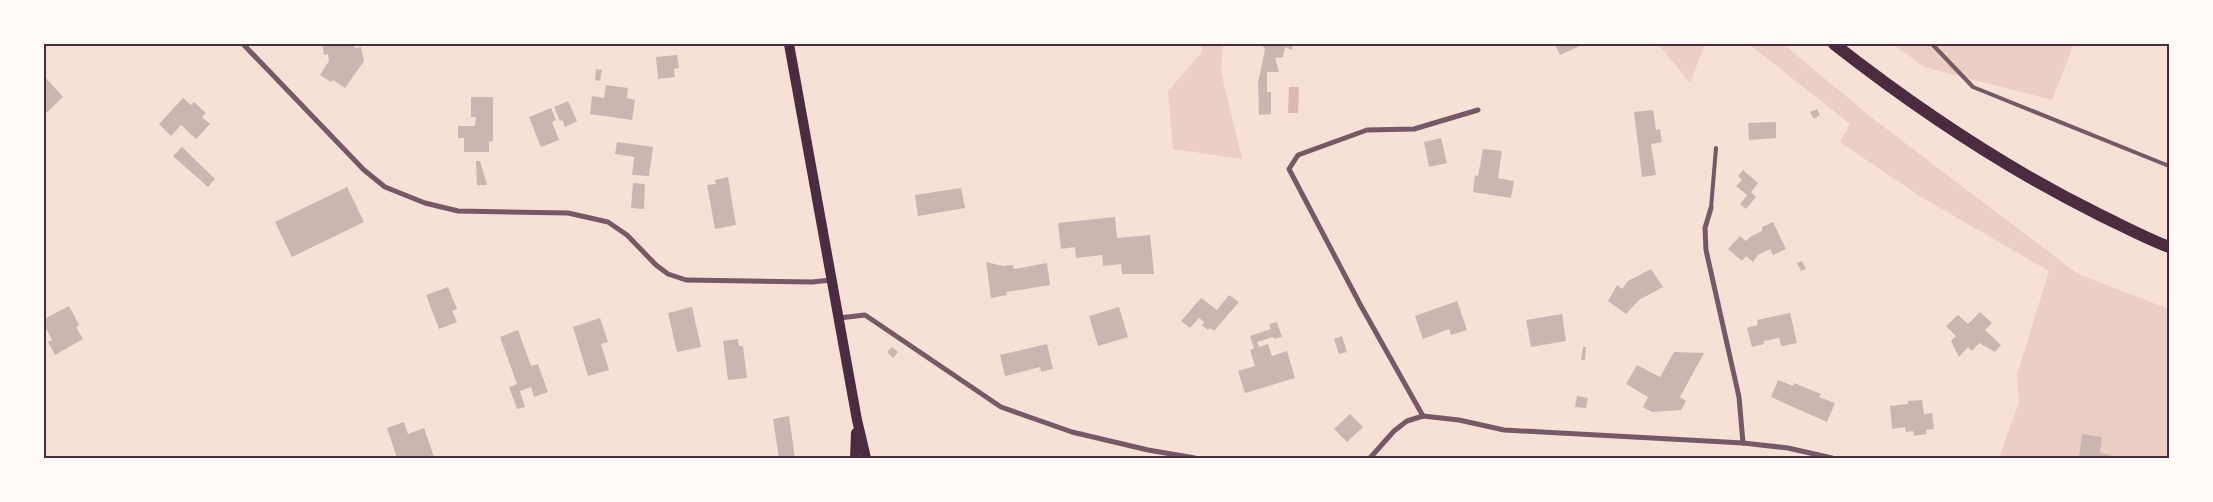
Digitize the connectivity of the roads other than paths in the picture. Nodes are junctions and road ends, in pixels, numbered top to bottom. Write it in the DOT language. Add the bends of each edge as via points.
graph roads {
  1 [pos="243,44"];
  2 [pos="789,44"];
  3 [pos="1834,44"];
  4 [pos="1932,44"];
  5 [pos="1478,110"];
  6 [pos="1716,148"];
  7 [pos="2169,166"];
  8 [pos="1712,208"];
  9 [pos="2169,247"];
  10 [pos="832,280"];
  11 [pos="839,318"];
  12 [pos="1423,416"];
  13 [pos="857,420"];
  14 [pos="1743,443"];
  15 [pos="855,458"];
  16 [pos="866,458"];
  17 [pos="1195,458"];
  18 [pos="1370,458"];
  19 [pos="1832,458"];
  1 -- 10 [label="street" via="364,170 385,187 425,203 458,211 568,213 608,222 628,235 656,266 686,280"];
  2 -- 10 [label="main road"];
  3 -- 9 [label="main road" via="1885,84 1973,143 2062,196"];
  4 -- 7 [label="lane" via="1973,87"];
  5 -- 12 [label="street" via="1414,130 1367,130 1298,155 1289,169"];
  6 -- 8 [label="lane"];
  8 -- 14 [label="street" via="1705,228 1706,250 1739,398"];
  10 -- 11 [label="main road"];
  11 -- 13 [label="main road"];
  11 -- 17 [label="street" via="865,316 1002,406 1072,432"];
  12 -- 14 [label="street" via="1504,430"];
  12 -- 18 [label="street" via="1407,421 1394,431"];
  13 -- 15 [label="main road"];
  13 -- 16 [label="main road"];
  14 -- 19 [label="street" via="1788,448"];
}
